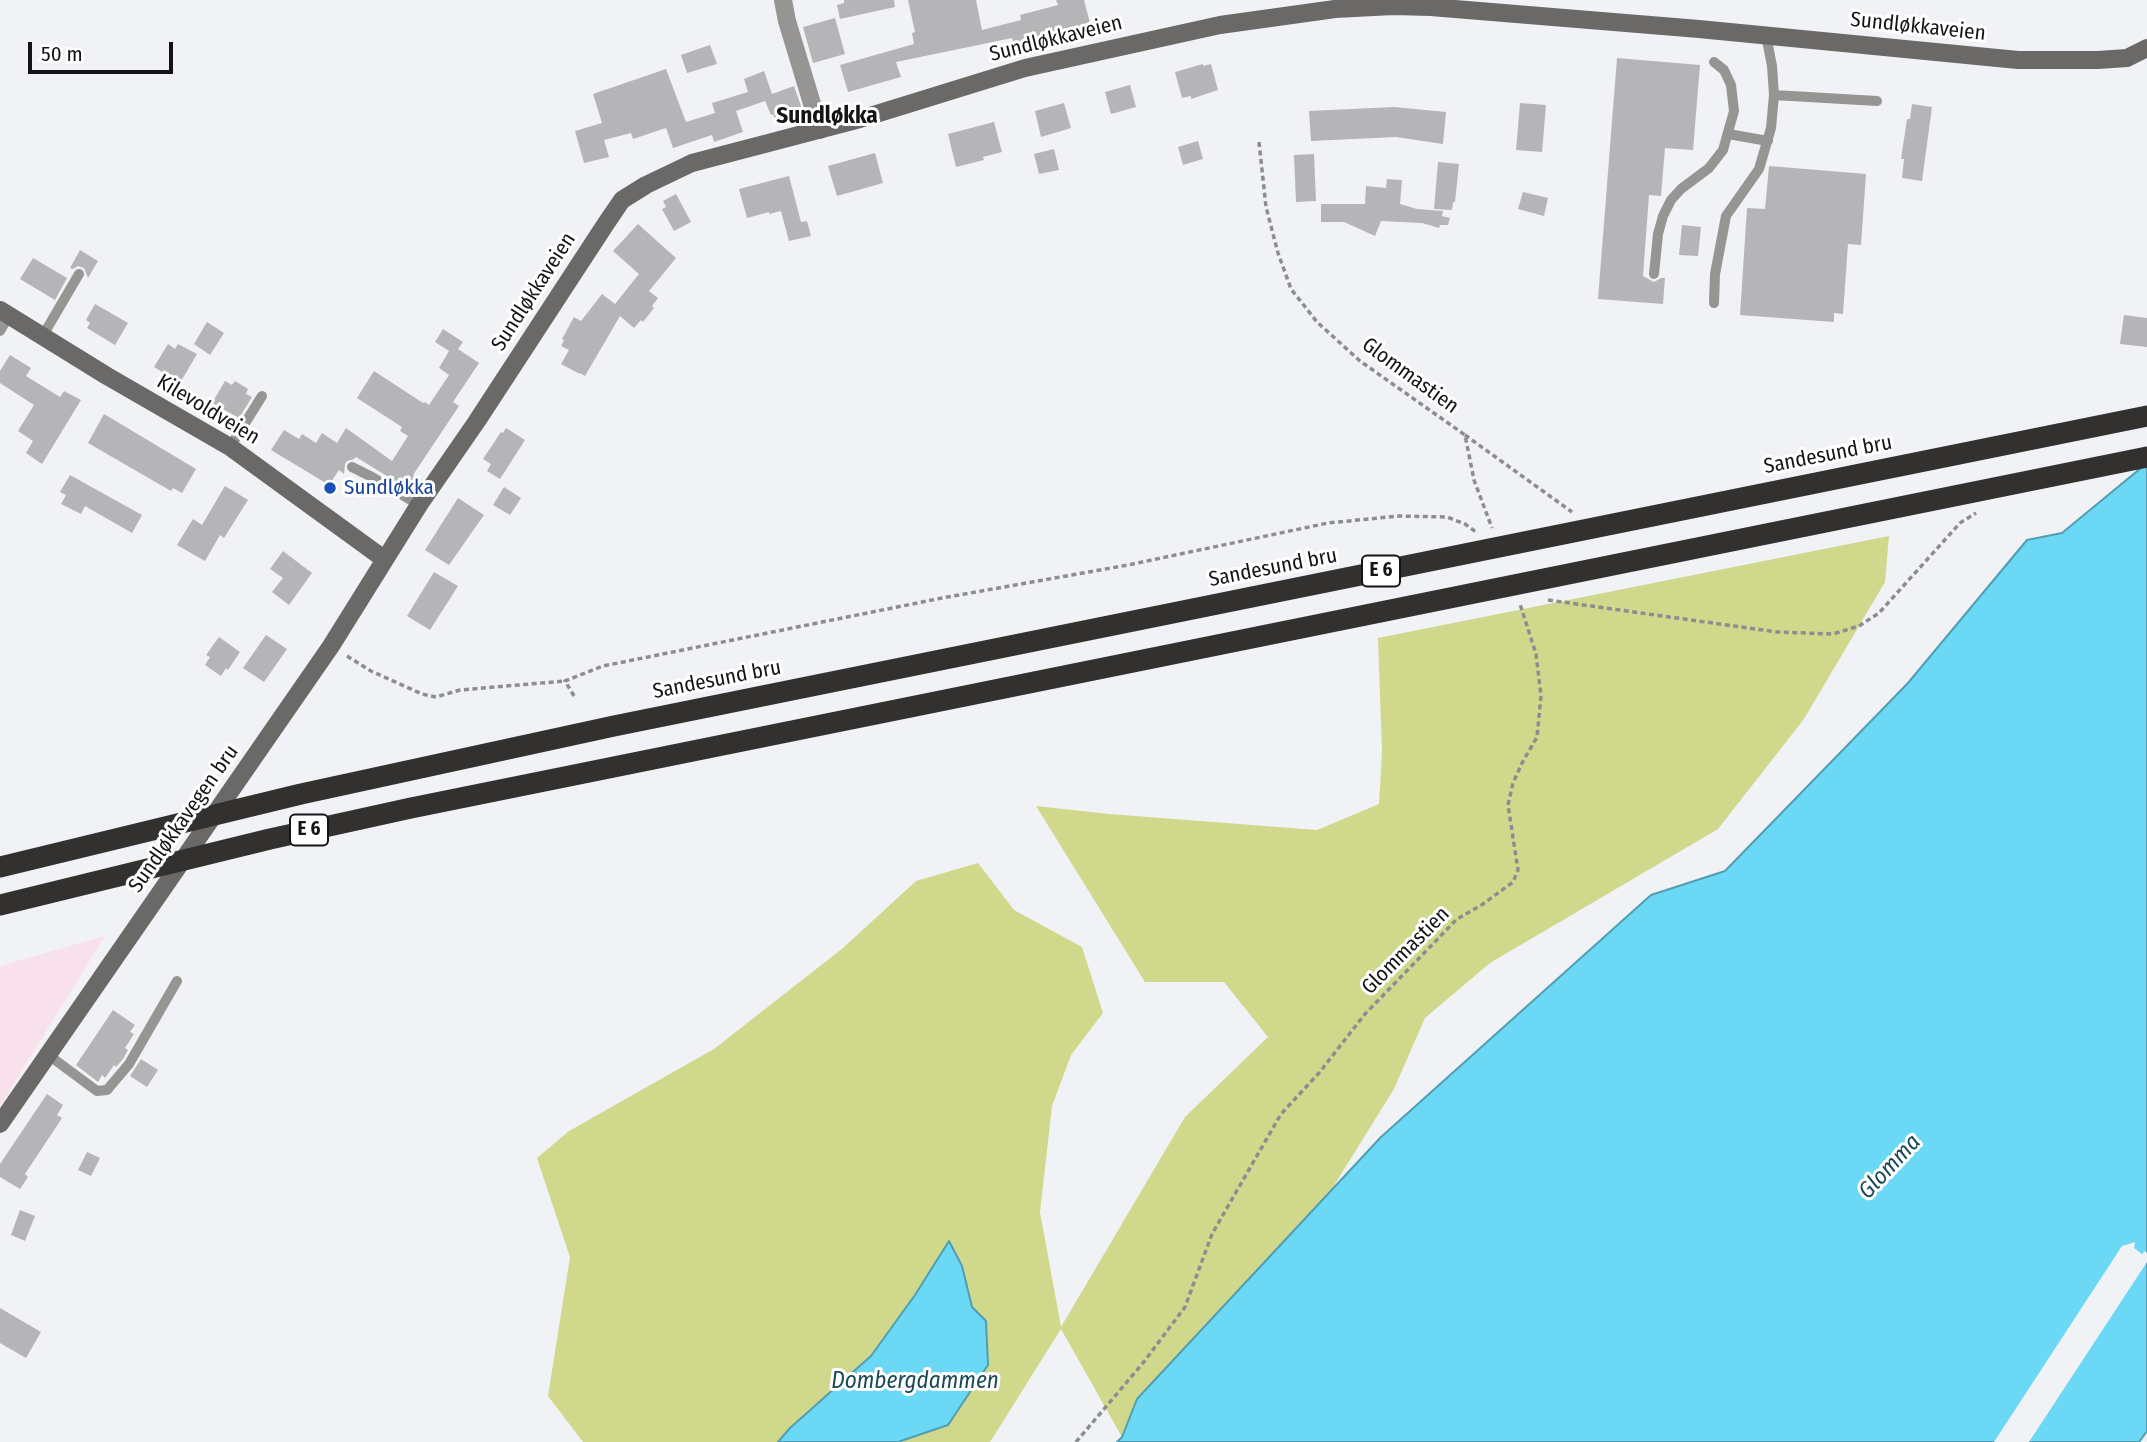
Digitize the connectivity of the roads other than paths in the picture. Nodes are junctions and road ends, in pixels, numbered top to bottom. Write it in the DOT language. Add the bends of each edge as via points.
graph roads {
  1 [pos="783,0"];
  2 [pos="1766,35"];
  3 [pos="2147,48"];
  4 [pos="1714,62"];
  5 [pos="1774,95"];
  6 [pos="1877,101"];
  7 [pos="820,130"];
  8 [pos="1728,134"];
  9 [pos="1768,141"];
  10 [pos="79,274"];
  11 [pos="1654,274"];
  12 [pos="1714,303"];
  13 [pos="3,319"];
  14 [pos="43,337"];
  15 [pos="262,396"];
  16 [pos="2147,416"];
  17 [pos="230,447"];
  18 [pos="2147,457"];
  19 [pos="352,467"];
  20 [pos="419,505"];
  21 [pos="384,559"];
  22 [pos="275,728"];
  23 [pos="0,867"];
  24 [pos="0,905"];
  25 [pos="177,981"];
  26 [pos="47,1054"];
  27 [pos="0,1124"];
  1 -- 7 [label="street"];
  2 -- 3 [label="main road, Sundløkkaveien" via="2018,60 2117,59"];
  2 -- 5 [label="lane"];
  2 -- 7 [label="main road, Sundløkkaveien" via="1431,7 1335,9 1220,25 1037,65"];
  4 -- 8 [label="lane" via="1731,85 1734,111"];
  5 -- 6 [label="lane"];
  5 -- 9 [label="lane"];
  7 -- 20 [label="main road, Sundløkkaveien" via="692,163 622,200"];
  8 -- 9 [label="lane"];
  8 -- 11 [label="lane" via="1709,168 1671,200 1658,234"];
  9 -- 12 [label="lane" via="1759,169 1726,216"];
  10 -- 14 [label="lane"];
  13 -- 14 [label="main road, Kilevoldveien"];
  14 -- 17 [label="main road, Kilevoldveien"];
  15 -- 17 [label="lane"];
  16 -- 23 [label="highway, Sandesund bru / E 6" via="614,726 301,794"];
  17 -- 21 [label="main road, Kilevoldveien"];
  18 -- 24 [label="highway, E 6" via="620,765 270,839"];
  19 -- 20 [label="lane"];
  20 -- 21 [label="main road, Sundløkkaveien"];
  21 -- 22 [label="main road, Sundløkkaveien"];
  22 -- 26 [label="main road, Sundløkkavegen bru"];
  25 -- 26 [label="lane" via="129,1064 107,1090 97,1091"];
  26 -- 27 [label="main road"];
}
